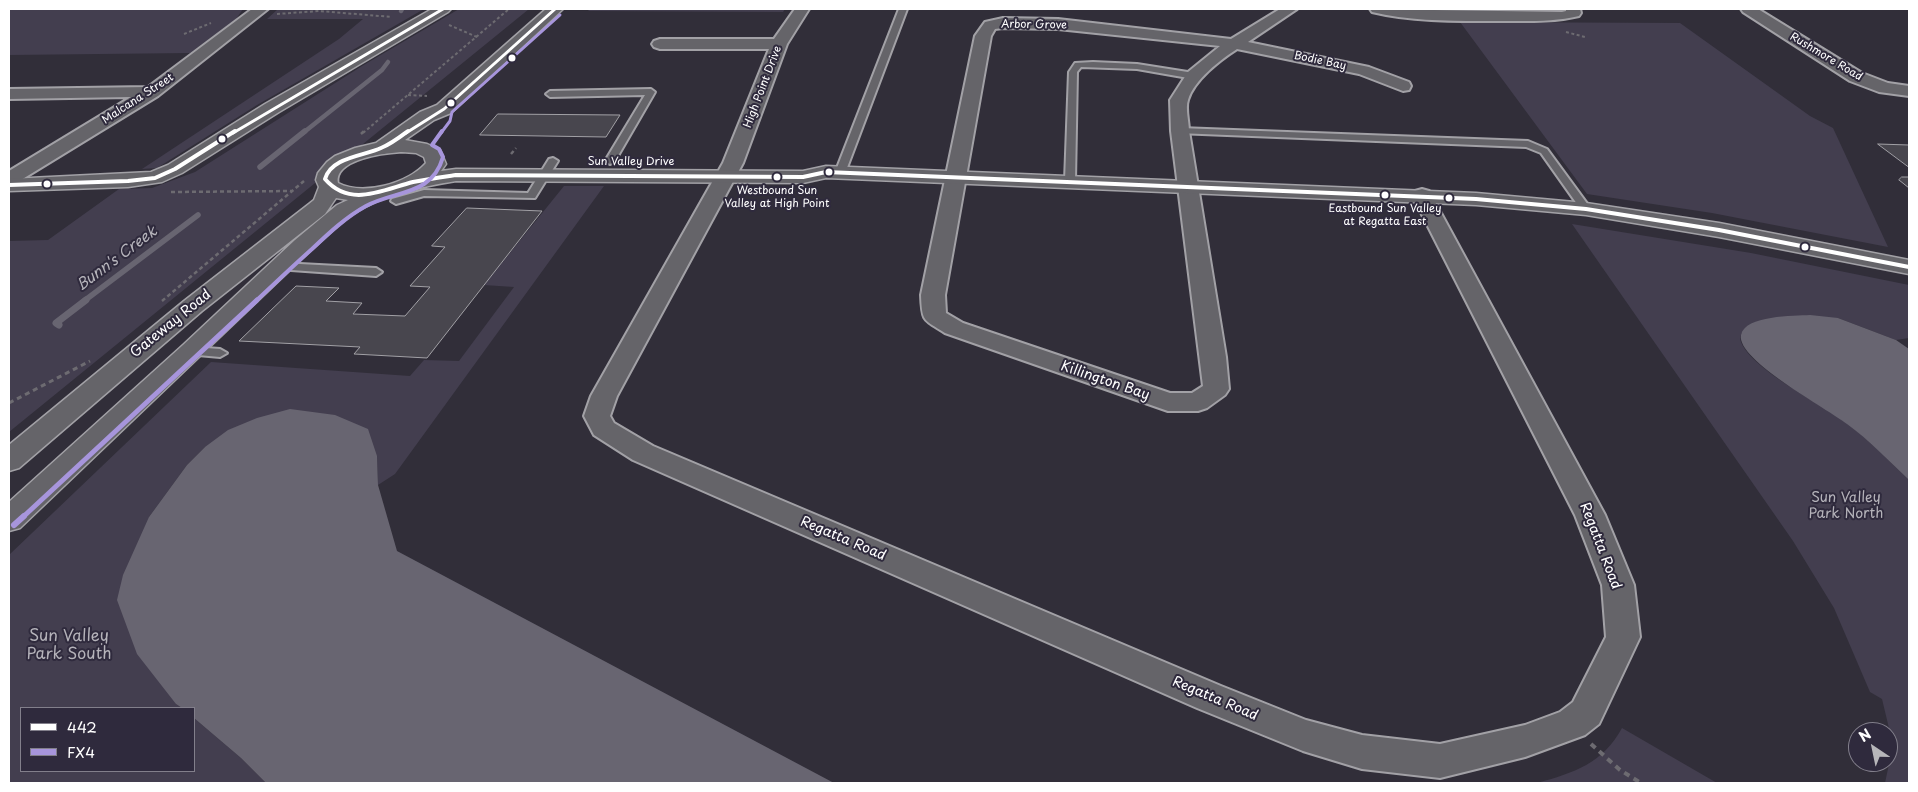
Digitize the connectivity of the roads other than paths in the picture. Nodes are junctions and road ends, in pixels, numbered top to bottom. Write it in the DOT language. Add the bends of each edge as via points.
graph roads {
  1 [pos="443,9"];
  2 [pos="555,9"];
  3 [pos="802,9"];
  4 [pos="903,9"];
  5 [pos="1290,9"];
  6 [pos="1377,9"];
  7 [pos="1573,9"];
  8 [pos="1748,9"];
  9 [pos="256,13"];
  10 [pos="660,44"];
  11 [pos="779,44"];
  12 [pos="1234,44"];
  13 [pos="1194,76"];
  14 [pos="1403,86"];
  15 [pos="1909,91"];
  16 [pos="152,92"];
  17 [pos="9,94"];
  18 [pos="550,94"];
  19 [pos="444,109"];
  20 [pos="1180,131"];
  21 [pos="382,148"];
  22 [pos="428,153"];
  23 [pos="610,161"];
  24 [pos="549,168"];
  25 [pos="729,170"];
  26 [pos="833,172"];
  27 [pos="954,176"];
  28 [pos="9,179"];
  29 [pos="1070,180"];
  30 [pos="417,181"];
  31 [pos="9,184"];
  32 [pos="1187,186"];
  33 [pos="330,187"];
  34 [pos="1422,195"];
  35 [pos="387,197"];
  36 [pos="1586,209"];
  37 [pos="281,267"];
  38 [pos="1909,267"];
  39 [pos="376,272"];
  40 [pos="192,351"];
  41 [pos="220,353"];
  42 [pos="9,461"];
  43 [pos="9,520"];
  1 -- 31 [label="street" via="272,108 176,169 159,185 128,181"];
  2 -- 19 [label="street, Gateway Road"];
  3 -- 11 [label="street, High Point Drive"];
  4 -- 26 [label="lane"];
  5 -- 12 [label="street"];
  6 -- 7 [label="street" via="1437,14 1562,16 1574,13"];
  8 -- 15 [label="street, Rushmore Road" via="1856,77 1885,88"];
  9 -- 16 [label="street, Malcana Street"];
  10 -- 11 [label="street"];
  11 -- 25 [label="street, High Point Drive"];
  12 -- 13 [label="street"];
  12 -- 14 [label="street, Bodie Bay" via="1363,70"];
  12 -- 27 [label="street, Arbor Grove" via="1171,34 1058,24 990,25 982,36"];
  13 -- 20 [label="street" via="1178,100"];
  13 -- 29 [label="lane" via="1140,66 1078,65 1073,72"];
  16 -- 17 [label="street"];
  16 -- 28 [label="street, Malcana Street"];
  18 -- 23 [label="lane" via="651,92"];
  19 -- 21 [label="street, Gateway Road" via="427,116"];
  19 -- 22 [label="street, Gateway Road" via="444,118"];
  20 -- 32 [label="street"];
  20 -- 36 [label="lane" via="1528,144 1544,151"];
  21 -- 22 [label="street, Gateway Road" via="402,146"];
  21 -- 33 [label="street, Gateway Road" via="353,156 332,168 326,182"];
  22 -- 24 [label="street, Sun Valley Drive" via="451,162"];
  22 -- 30 [label="street, Gateway Road" via="432,169"];
  23 -- 24 [label="street, Sun Valley Drive"];
  23 -- 25 [label="street, Sun Valley Drive"];
  24 -- 25 [label="street, Sun Valley Drive"];
  24 -- 30 [label="street, Sun Valley Drive"];
  24 -- 35 [label="lane" via="531,196 424,193"];
  25 -- 26 [label="street, Sun Valley Drive" via="804,178"];
  25 -- 34 [label="street, Regatta Road" via="604,396 596,416 604,429 652,457 1303,735 1362,752 1440,761 1525,741 1572,724 1586,713 1623,637 1618,585 1590,515"];
  26 -- 27 [label="street, Sun Valley Drive"];
  27 -- 29 [label="street, Sun Valley Drive"];
  27 -- 32 [label="street, Killington Bay" via="933,295 934,316 954,328 1168,402 1198,402 1216,389"];
  29 -- 32 [label="street, Sun Valley Drive"];
  30 -- 35 [label="street, Gateway Road"];
  32 -- 34 [label="street, Sun Valley Drive"];
  33 -- 35 [label="street, Gateway Road" via="348,194"];
  33 -- 42 [label="street, Gateway Road" via="324,202 306,219 193,306"];
  34 -- 36 [label="street, Sun Valley Drive"];
  35 -- 37 [label="street, Gateway Road" via="345,210"];
  36 -- 38 [label="street, Sun Valley Drive" via="1719,230"];
  37 -- 39 [label="lane"];
  37 -- 40 [label="street, Gateway Road"];
  40 -- 41 [label="lane"];
  40 -- 43 [label="street, Gateway Road"];
}
